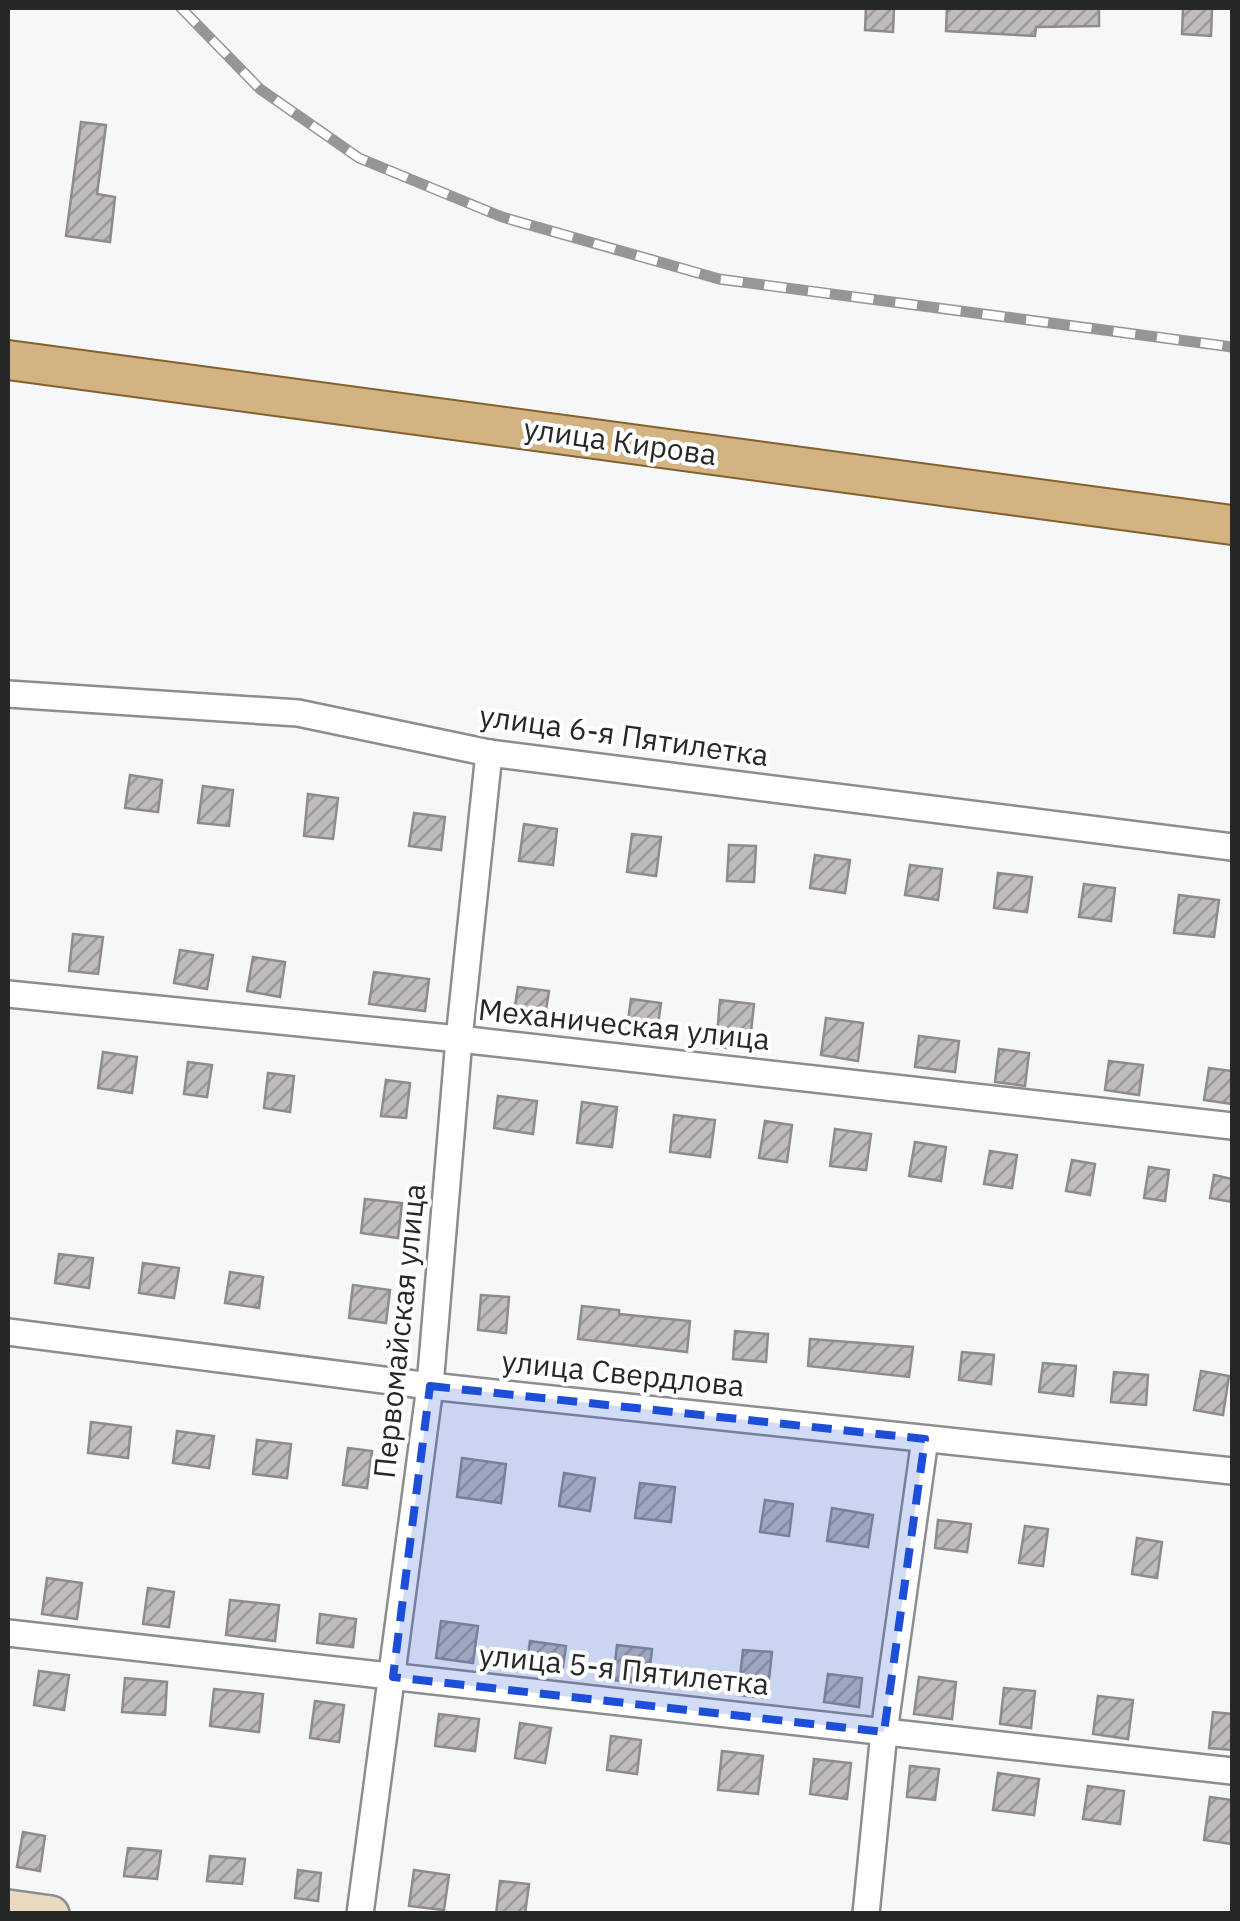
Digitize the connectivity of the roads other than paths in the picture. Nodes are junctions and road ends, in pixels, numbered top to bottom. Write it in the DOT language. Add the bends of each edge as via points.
graph roads {
  1 [pos="8,360"];
  2 [pos="1232,525"];
  3 [pos="8,694"];
  4 [pos="489,754"];
  5 [pos="1232,847"];
  6 [pos="8,994"];
  7 [pos="459,1038"];
  8 [pos="1232,1126"];
  9 [pos="8,1332"];
  10 [pos="430,1386"];
  11 [pos="925,1439"];
  12 [pos="1232,1471"];
  13 [pos="8,1633"];
  14 [pos="393,1677"];
  15 [pos="884,1732"];
  16 [pos="1232,1771"];
  17 [pos="8,1908"];
  18 [pos="51,1914"];
  19 [pos="360,1914"];
  20 [pos="866,1914"];
  1 -- 2 [label="main road, улица Кирова"];
  3 -- 4 [label="street, улица 6-я Пятилетка" via="298,713"];
  4 -- 5 [label="street, улица 6-я Пятилетка"];
  4 -- 7 [label="street, Первомайская улица"];
  6 -- 7 [label="street, Механическая улица"];
  7 -- 8 [label="street, Механическая улица"];
  7 -- 10 [label="street, Первомайская улица"];
  9 -- 10 [label="street, улица Свердлова"];
  10 -- 11 [label="street, улица Свердлова"];
  10 -- 14 [label="street, Первомайская улица"];
  11 -- 12 [label="street, улица Свердлова"];
  11 -- 15 [label="street"];
  13 -- 14 [label="street, улица 5-я Пятилетка"];
  14 -- 15 [label="street, улица 5-я Пятилетка"];
  14 -- 19 [label="street, Первомайская улица"];
  15 -- 16 [label="street, улица 5-я Пятилетка"];
  15 -- 20 [label="street"];
  17 -- 18 [label="street"];
}
